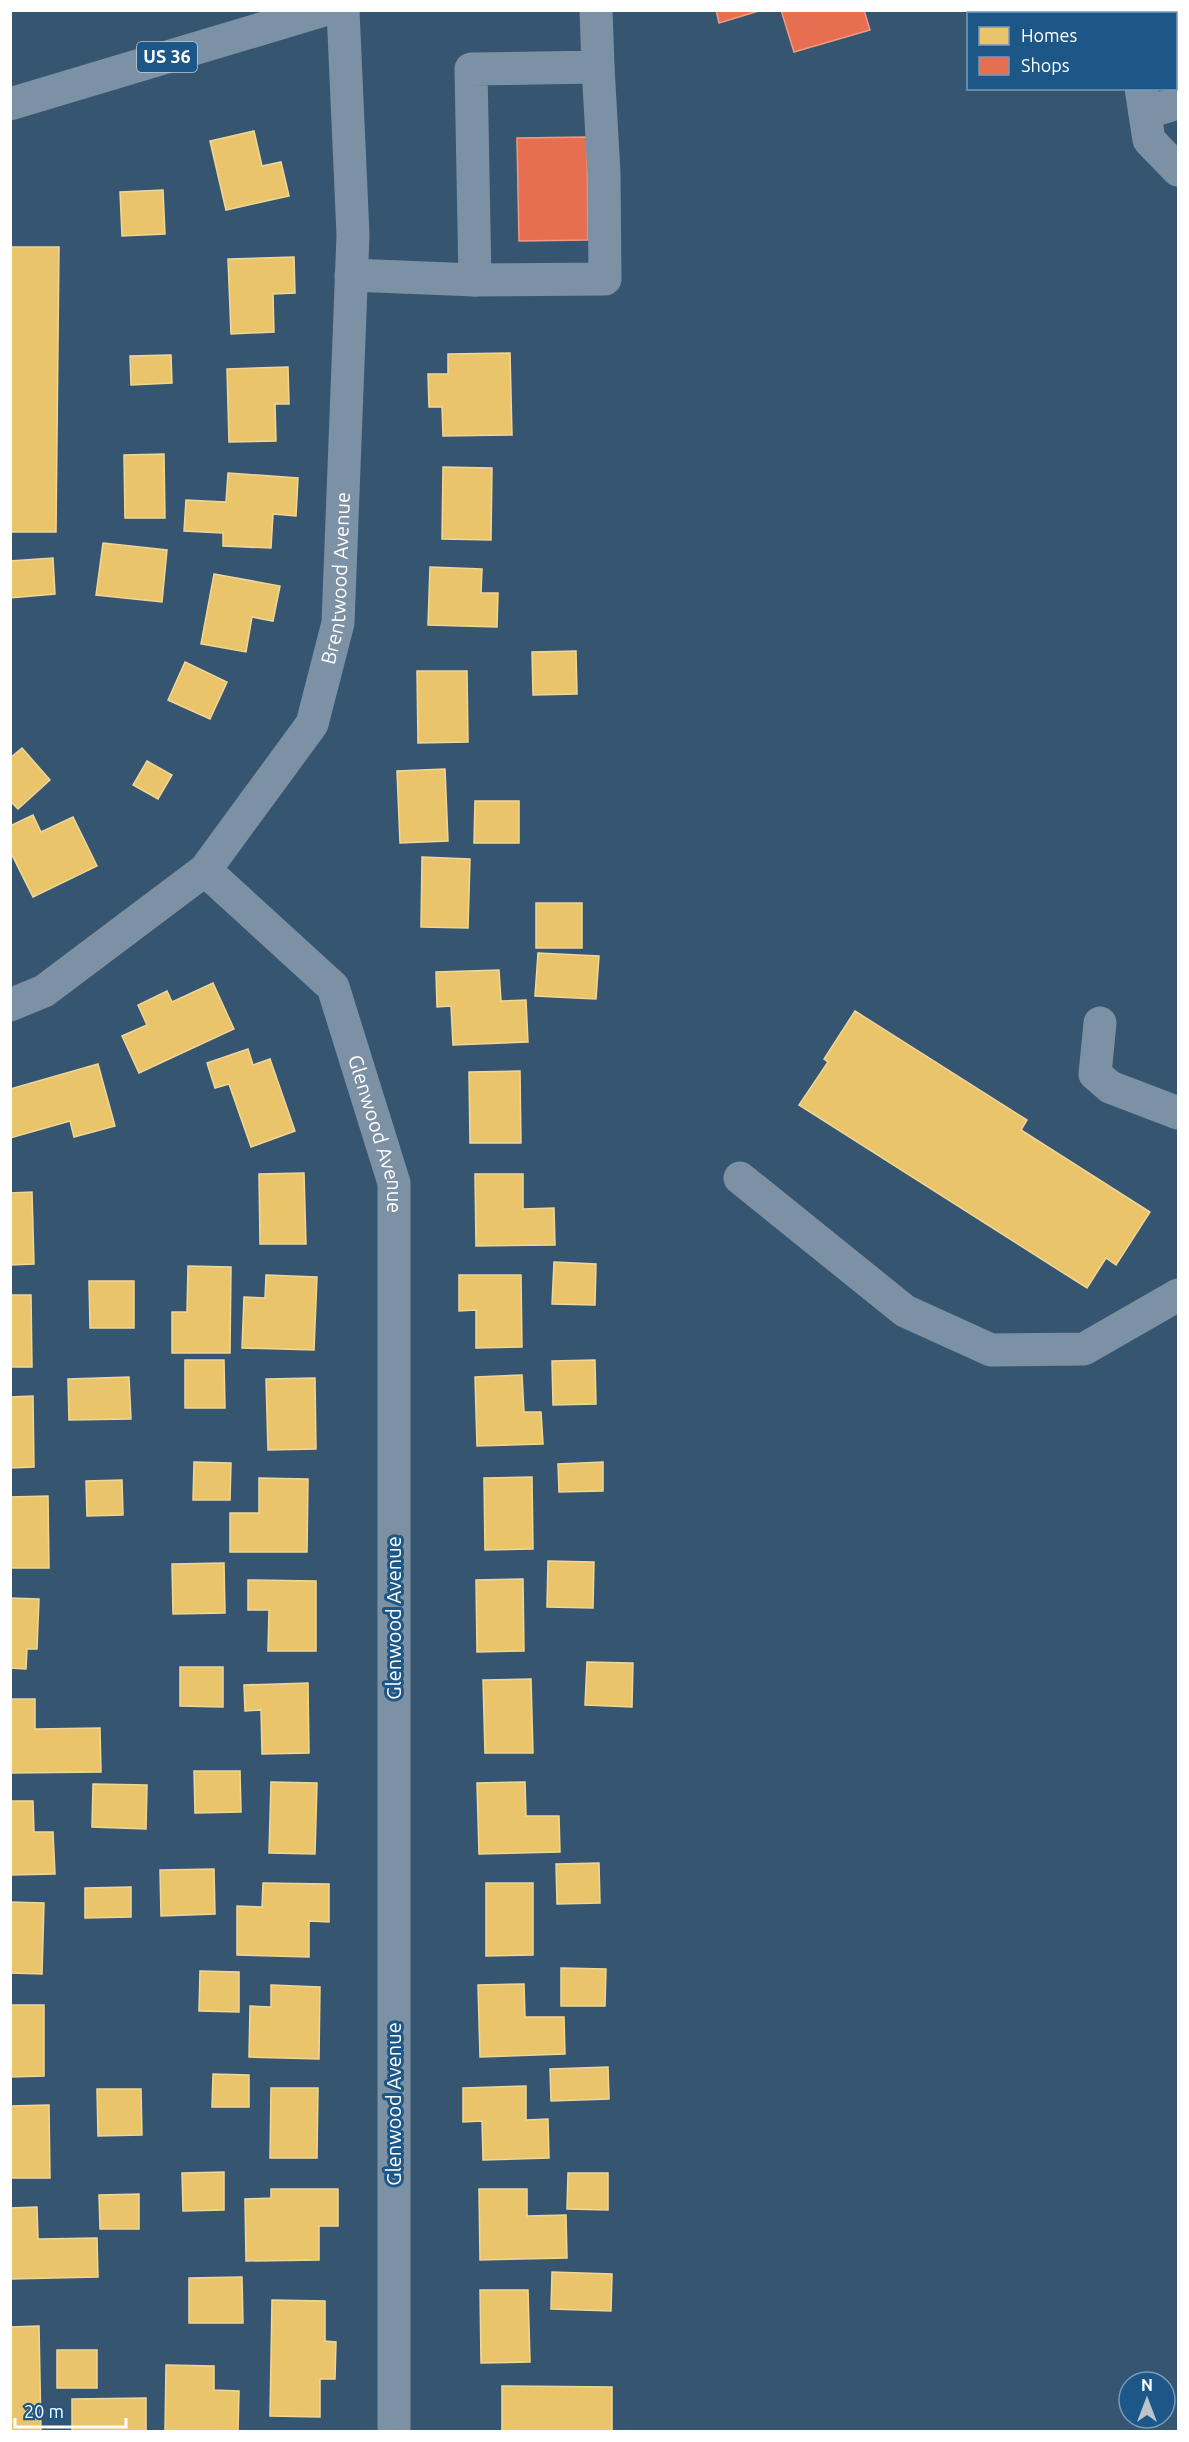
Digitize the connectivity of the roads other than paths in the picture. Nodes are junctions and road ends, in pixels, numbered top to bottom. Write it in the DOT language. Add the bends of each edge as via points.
graph roads {
  1 [pos="324,10"];
  2 [pos="343,10"];
  3 [pos="596,10"];
  4 [pos="598,67"];
  5 [pos="1143,100"];
  6 [pos="1179,103"];
  7 [pos="10,104"];
  8 [pos="1179,170"];
  9 [pos="351,275"];
  10 [pos="475,280"];
  11 [pos="205,870"];
  12 [pos="10,1005"];
  13 [pos="1100,1023"];
  14 [pos="1179,1113"];
  15 [pos="740,1178"];
  16 [pos="1179,1295"];
  17 [pos="394,2432"];
  1 -- 7 [label="main road, US 36"];
  2 -- 9 [label="street, Brentwood Avenue" via="353,235"];
  3 -- 4 [label="street"];
  4 -- 10 [label="street" via="471,69"];
  4 -- 10 [label="street" via="605,279"];
  5 -- 6 [label="street"];
  5 -- 8 [label="street" via="1149,140"];
  9 -- 10 [label="street"];
  9 -- 11 [label="street, Brentwood Avenue" via="338,623 312,724"];
  11 -- 12 [label="street, Brentwood Avenue" via="44,992"];
  11 -- 17 [label="street, Glenwood Avenue" via="333,987 394,1183"];
  13 -- 14 [label="street" via="1095,1074 1110,1087"];
  15 -- 16 [label="street" via="905,1311 991,1350 1084,1349"];
}
